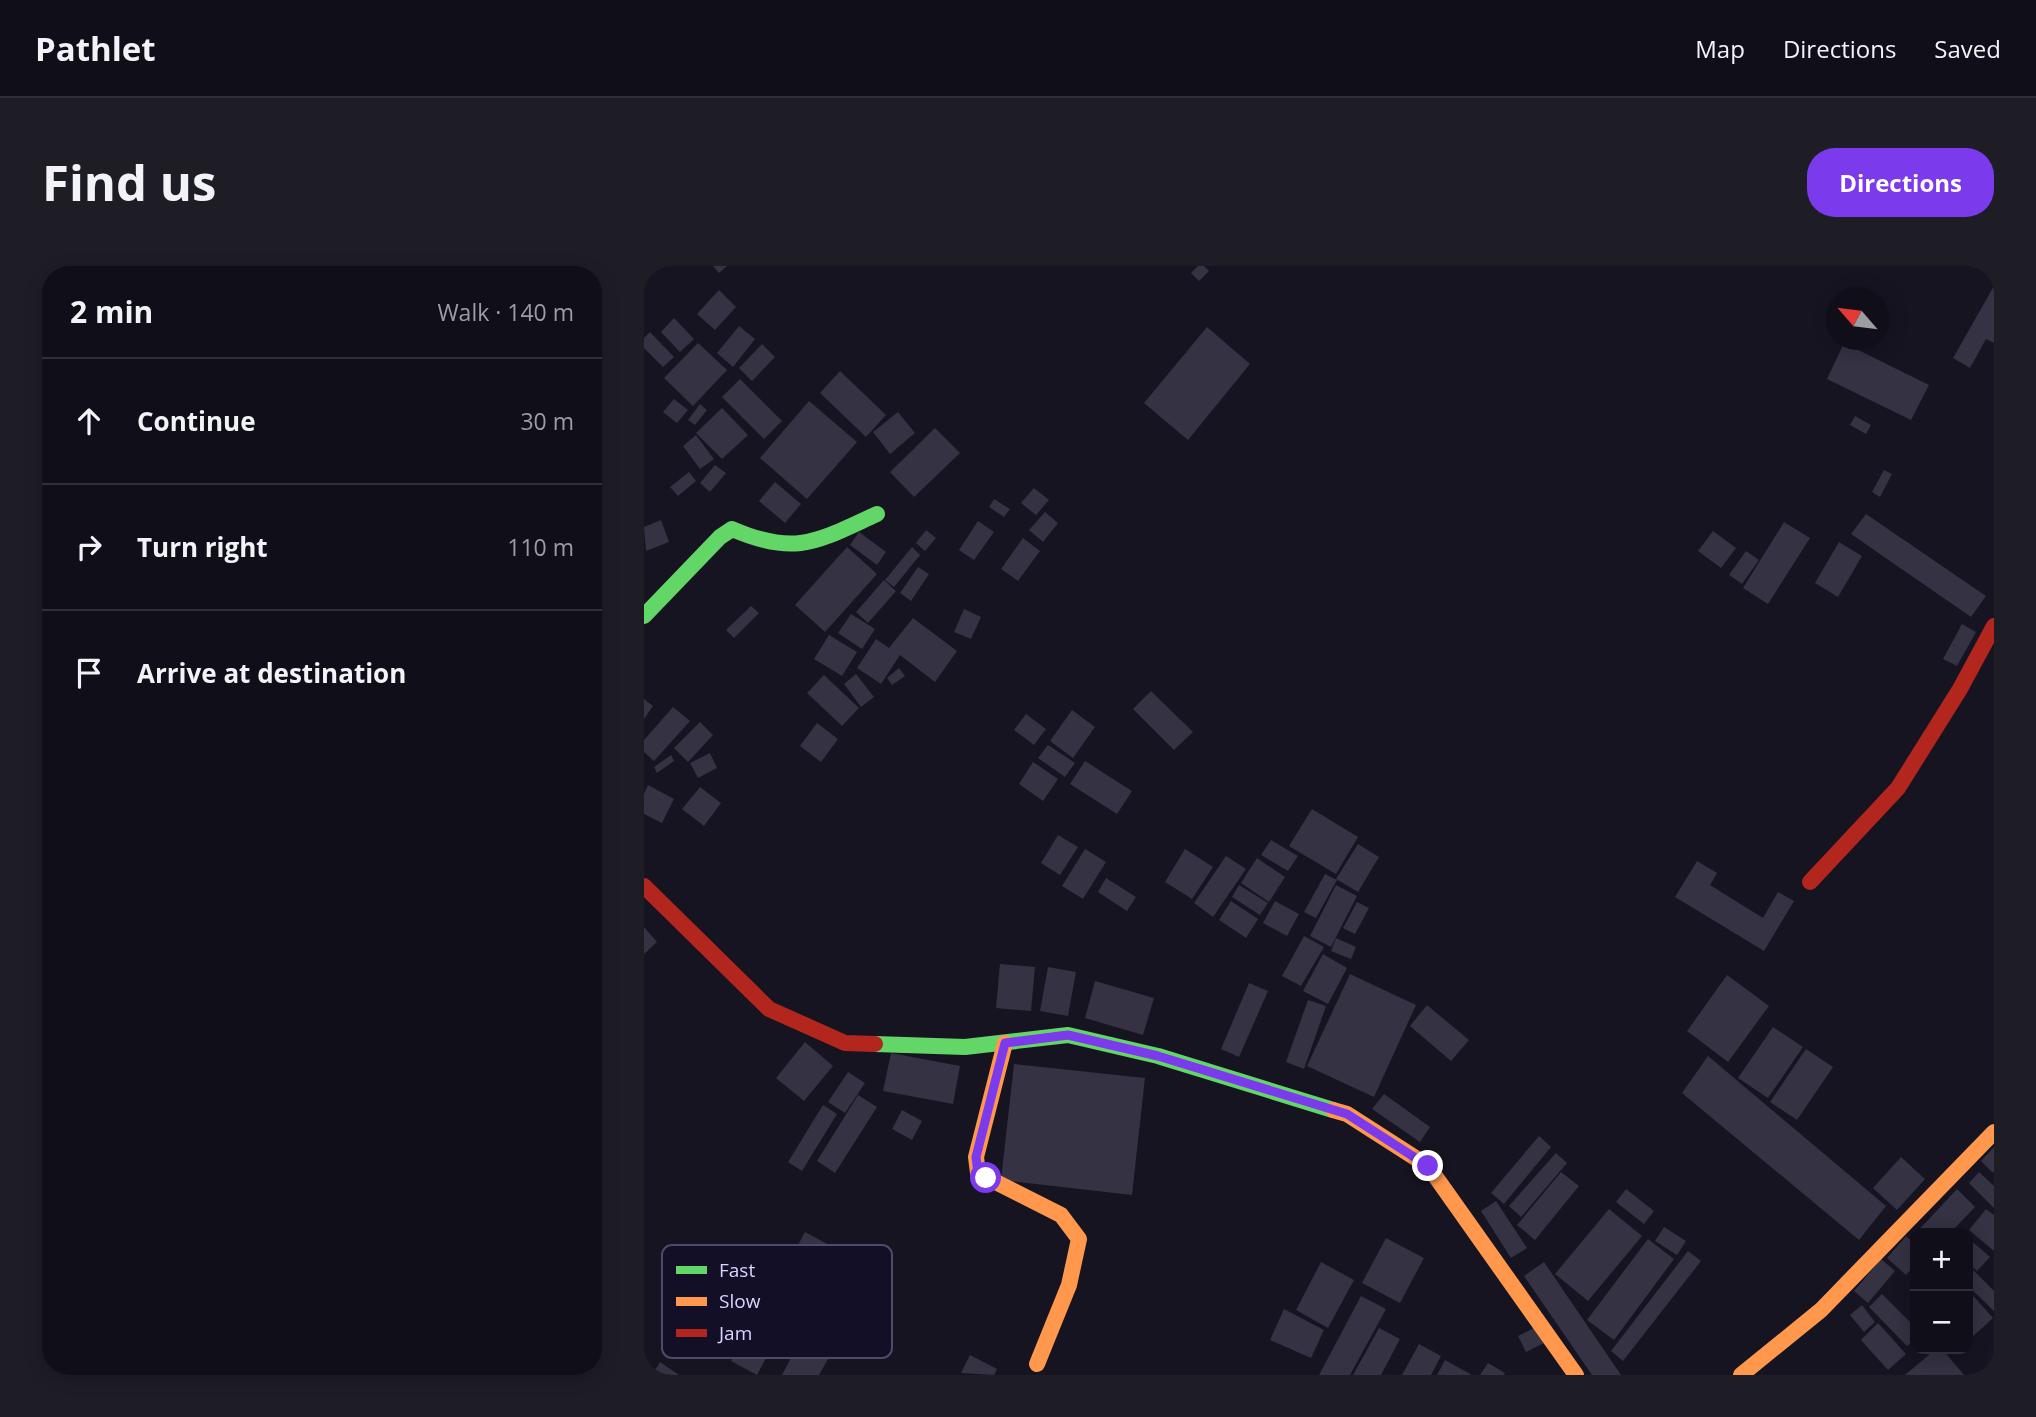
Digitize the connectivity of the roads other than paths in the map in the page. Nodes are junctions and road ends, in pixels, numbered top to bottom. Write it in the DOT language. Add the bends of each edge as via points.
graph roads {
  1 [pos="877,514"];
  2 [pos="644,616"];
  3 [pos="1994,626"];
  4 [pos="1810,882"];
  5 [pos="644,887"];
  6 [pos="1005,1043"];
  7 [pos="1994,1132"];
  8 [pos="1037,1364"];
  9 [pos="1576,1375"];
  10 [pos="1741,1375"];
  1 -- 2 [label="street" via="808,544 781,548 732,529"];
  3 -- 4 [label="street" via="1898,788"];
  5 -- 6 [label="street" via="769,1009 845,1043 965,1047"];
  6 -- 8 [label="street" via="976,1157 978,1173 1061,1215 1079,1239 1069,1285"];
  6 -- 9 [label="street" via="1068,1035 1158,1056 1347,1114 1428,1166"];
  7 -- 10 [label="street" via="1821,1310"];
}
